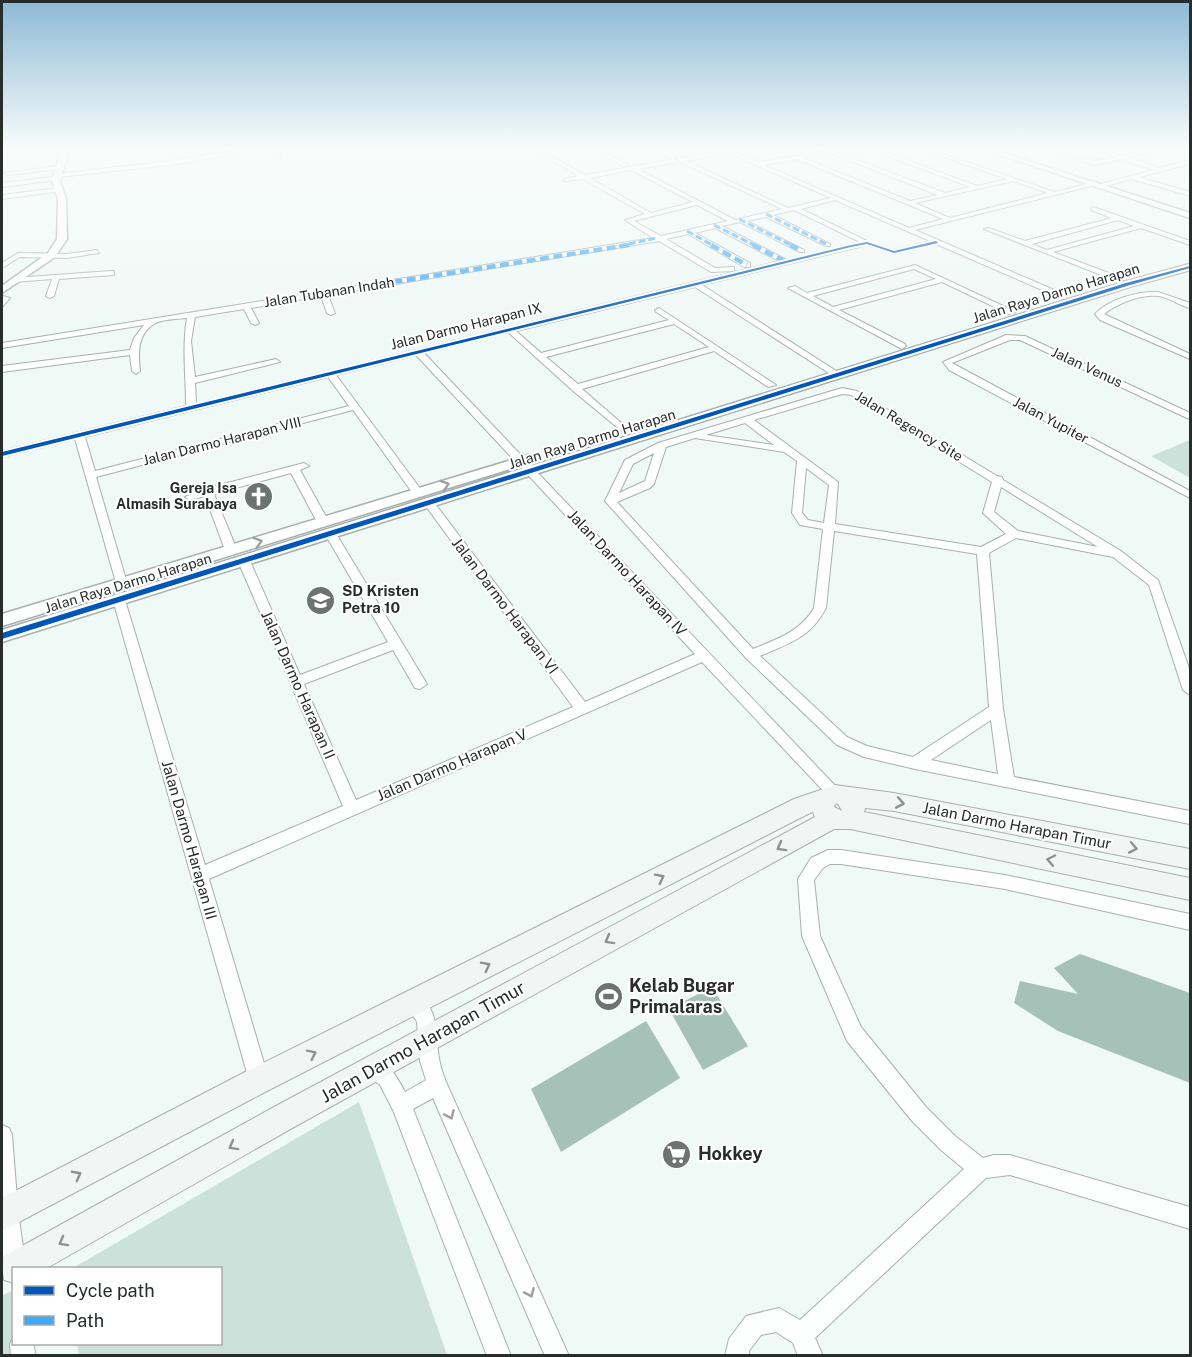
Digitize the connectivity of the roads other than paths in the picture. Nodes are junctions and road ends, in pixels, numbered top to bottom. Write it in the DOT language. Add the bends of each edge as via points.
graph roads {
  1 [pos="62,210"];
  2 [pos="643,210"];
  3 [pos="661,210"];
  4 [pos="714,210"];
  5 [pos="784,210"];
  6 [pos="793,210"];
  7 [pos="854,210"];
  8 [pos="862,210"];
  9 [pos="927,210"];
  10 [pos="984,210"];
  11 [pos="1097,210"];
  12 [pos="1173,210"];
  13 [pos="648,213"];
  14 [pos="766,214"];
  15 [pos="1191,216"];
  16 [pos="1118,218"];
  17 [pos="948,219"];
  18 [pos="736,220"];
  19 [pos="714,225"];
  20 [pos="898,225"];
  21 [pos="1141,226"];
  22 [pos="987,229"];
  23 [pos="908,230"];
  24 [pos="687,231"];
  25 [pos="657,238"];
  26 [pos="857,238"];
  27 [pos="936,242"];
  28 [pos="867,243"];
  29 [pos="1191,243"];
  30 [pos="1024,244"];
  31 [pos="828,245"];
  32 [pos="802,251"];
  33 [pos="97,252"];
  34 [pos="1046,252"];
  35 [pos="52,255"];
  36 [pos="776,258"];
  37 [pos="1191,258"];
  38 [pos="786,262"];
  39 [pos="747,265"];
  40 [pos="2,266"];
  41 [pos="1191,267"];
  42 [pos="111,273"];
  43 [pos="56,279"];
  44 [pos="14,280"];
  45 [pos="942,280"];
  46 [pos="1119,280"];
  47 [pos="696,284"];
  48 [pos="792,288"];
  49 [pos="2,290"];
  50 [pos="323,293"];
  51 [pos="807,295"];
  52 [pos="50,296"];
  53 [pos="1063,297"];
  54 [pos="2,298"];
  55 [pos="2,305"];
  56 [pos="246,306"];
  57 [pos="1191,306"];
  58 [pos="833,309"];
  59 [pos="659,310"];
  60 [pos="1012,312"];
  61 [pos="331,313"];
  62 [pos="191,315"];
  63 [pos="152,321"];
  64 [pos="675,321"];
  65 [pos="255,323"];
  66 [pos="509,329"];
  67 [pos="2,345"];
  68 [pos="902,346"];
  69 [pos="982,347"];
  70 [pos="715,348"];
  71 [pos="133,352"];
  72 [pos="418,352"];
  73 [pos="539,356"];
  74 [pos="1191,357"];
  75 [pos="276,362"];
  76 [pos="2,369"];
  77 [pos="826,369"];
  78 [pos="136,371"];
  79 [pos="330,373"];
  80 [pos="838,376"];
  81 [pos="191,381"];
  82 [pos="771,386"];
  83 [pos="575,388"];
  84 [pos="191,407"];
  85 [pos="355,407"];
  86 [pos="1191,416"];
  87 [pos="747,420"];
  88 [pos="624,430"];
  89 [pos="79,434"];
  90 [pos="694,436"];
  91 [pos="662,445"];
  92 [pos="786,450"];
  93 [pos="2,454"];
  94 [pos="802,460"];
  95 [pos="526,466"];
  96 [pos="90,475"];
  97 [pos="998,479"];
  98 [pos="208,491"];
  99 [pos="1191,495"];
  100 [pos="189,496"];
  101 [pos="423,498"];
  102 [pos="610,501"];
  103 [pos="327,528"];
  104 [pos="829,528"];
  105 [pos="1014,534"];
  106 [pos="231,550"];
  107 [pos="983,551"];
  108 [pos="1117,554"];
  109 [pos="244,561"];
  110 [pos="121,583"];
  111 [pos="119,600"];
  112 [pos="2,620"];
  113 [pos="2,636"];
  114 [pos="396,644"];
  115 [pos="751,655"];
  116 [pos="704,656"];
  117 [pos="297,681"];
  118 [pos="420,684"];
  119 [pos="1191,690"];
  120 [pos="582,709"];
  121 [pos="996,709"];
  122 [pos="915,763"];
  123 [pos="1006,781"];
  124 [pos="836,805"];
  125 [pos="352,809"];
  126 [pos="1191,818"];
  127 [pos="1191,859"];
  128 [pos="200,875"];
  129 [pos="1191,889"];
  130 [pos="1191,922"];
  131 [pos="414,1003"];
  132 [pos="428,1039"];
  133 [pos="375,1068"];
  134 [pos="259,1080"];
  135 [pos="437,1085"];
  136 [pos="401,1105"];
  137 [pos="2,1145"];
  138 [pos="980,1169"];
  139 [pos="4,1213"];
  140 [pos="1191,1218"];
  141 [pos="15,1267"];
  142 [pos="19,1267"];
  143 [pos="806,1345"];
  144 [pos="499,1356"];
  145 [pos="557,1356"];
  146 [pos="737,1356"];
  1 -- 35 [label="street" via="62,239"];
  2 -- 13 [label="street"];
  3 -- 13 [label="street"];
  4 -- 18 [label="street"];
  5 -- 14 [label="street, Jalan Tubanan Indah"];
  6 -- 26 [label="street"];
  7 -- 20 [label="street"];
  8 -- 20 [label="street"];
  9 -- 17 [label="street"];
  10 -- 17 [label="street"];
  11 -- 16 [label="street"];
  12 -- 15 [label="street"];
  13 -- 25 [label="street" via="628,219"];
  14 -- 18 [label="street, Jalan Tubanan Indah"];
  14 -- 31 [label="street"];
  16 -- 21 [label="street"];
  16 -- 30 [label="street"];
  17 -- 23 [label="street"];
  18 -- 19 [label="street, Jalan Tubanan Indah"];
  18 -- 32 [label="street"];
  19 -- 24 [label="street, Jalan Tubanan Indah"];
  19 -- 36 [label="street"];
  20 -- 23 [label="street"];
  21 -- 29 [label="street"];
  21 -- 34 [label="street"];
  22 -- 30 [label="street"];
  23 -- 27 [label="street"];
  24 -- 25 [label="street, Jalan Tubanan Indah"];
  24 -- 39 [label="street"];
  25 -- 39 [label="street" via="721,272"];
  25 -- 50 [label="street, Jalan Tubanan Indah"];
  26 -- 28 [label="street"];
  26 -- 31 [label="street"];
  27 -- 28 [label="street" via="894,252"];
  27 -- 53 [label="street"];
  28 -- 38 [label="street, Jalan Darmo Harapan IX"];
  30 -- 34 [label="street"];
  31 -- 32 [label="street"];
  32 -- 36 [label="street"];
  33 -- 35 [label="street"];
  34 -- 46 [label="street"];
  35 -- 40 [label="street" via="17,255"];
  35 -- 44 [label="street"];
  36 -- 38 [label="street"];
  36 -- 39 [label="street"];
  37 -- 46 [label="street, Jalan Raya Darmo Harapan"];
  38 -- 47 [label="street, Jalan Darmo Harapan IX"];
  41 -- 80 [label="street, Jalan Raya Darmo Harapan"];
  42 -- 43 [label="street"];
  43 -- 44 [label="street"];
  43 -- 52 [label="street"];
  44 -- 49 [label="street"];
  45 -- 51 [label="street" via="915,267"];
  45 -- 58 [label="street"];
  45 -- 60 [label="street"];
  46 -- 53 [label="street, Jalan Raya Darmo Harapan"];
  47 -- 66 [label="street, Jalan Darmo Harapan IX"];
  47 -- 77 [label="street"];
  48 -- 51 [label="street"];
  50 -- 56 [label="street, Jalan Tubanan Indah"];
  50 -- 61 [label="street"];
  51 -- 58 [label="street"];
  53 -- 60 [label="street, Jalan Raya Darmo Harapan"];
  54 -- 55 [label="street" via="6,298"];
  56 -- 62 [label="street, Jalan Tubanan Indah"];
  56 -- 65 [label="street"];
  57 -- 74 [label="street" via="1152,293 1102,310 1100,316"];
  58 -- 68 [label="street"];
  59 -- 64 [label="street"];
  60 -- 68 [label="street, Jalan Raya Darmo Harapan"];
  62 -- 63 [label="street, Jalan Tubanan Indah"];
  62 -- 81 [label="street" via="187,340"];
  63 -- 67 [label="street, Jalan Tubanan Indah"];
  63 -- 71 [label="street" via="140,332"];
  64 -- 70 [label="street"];
  64 -- 73 [label="street"];
  66 -- 72 [label="street, Jalan Darmo Harapan IX"];
  66 -- 73 [label="street"];
  68 -- 77 [label="street, Jalan Raya Darmo Harapan"];
  69 -- 86 [label="street, Jalan Venus" via="1009,337 1028,340"];
  69 -- 99 [label="street, Jalan Yupiter" via="949,359 948,364"];
  70 -- 82 [label="street"];
  70 -- 83 [label="street"];
  71 -- 76 [label="street"];
  71 -- 78 [label="street"];
  72 -- 79 [label="street, Jalan Darmo Harapan IX"];
  72 -- 95 [label="street, Jalan Darmo Harapan IV"];
  73 -- 83 [label="street"];
  75 -- 81 [label="street"];
  77 -- 80 [label="street"];
  77 -- 82 [label="street, Jalan Raya Darmo Harapan"];
  79 -- 84 [label="street, Jalan Darmo Harapan IX"];
  79 -- 85 [label="street, Jalan Darmo Harapan VI"];
  80 -- 95 [label="street, Jalan Raya Darmo Harapan"];
  81 -- 84 [label="street"];
  82 -- 88 [label="street, Jalan Raya Darmo Harapan"];
  83 -- 88 [label="street"];
  84 -- 89 [label="street, Jalan Darmo Harapan IX"];
  85 -- 96 [label="street, Jalan Darmo Harapan VIII"];
  85 -- 101 [label="street, Jalan Darmo Harapan VI"];
  87 -- 90 [label="street, Jalan Regency Site"];
  87 -- 92 [label="street, Jalan Regency Site"];
  87 -- 97 [label="street, Jalan Regency Site" via="850,391"];
  88 -- 95 [label="street, Jalan Raya Darmo Harapan"];
  89 -- 93 [label="street, Jalan Darmo Harapan IX"];
  89 -- 96 [label="street"];
  90 -- 91 [label="street, Jalan Regency Site"];
  90 -- 92 [label="street, Jalan Regency Site"];
  91 -- 102 [label="street, Jalan Regency Site" via="629,462"];
  91 -- 102 [label="street" via="650,482"];
  92 -- 94 [label="street, Jalan Regency Site"];
  94 -- 104 [label="street, Jalan Regency Site" via="834,484"];
  94 -- 104 [label="street" via="799,519"];
  95 -- 101 [label="street, Jalan Raya Darmo Harapan"];
  95 -- 116 [label="street, Jalan Darmo Harapan IV"];
  96 -- 110 [label="street"];
  97 -- 105 [label="street, Jalan Regency Site" via="988,513"];
  97 -- 108 [label="street, Jalan Regency Site"];
  98 -- 100 [label="street"];
  98 -- 103 [label="street" via="299,467"];
  98 -- 106 [label="street"];
  101 -- 103 [label="street, Jalan Raya Darmo Harapan"];
  101 -- 120 [label="street, Jalan Darmo Harapan VI"];
  102 -- 115 [label="street"];
  106 -- 103 [label="street, Jalan Raya Darmo Harapan, one-way"];
  103 -- 109 [label="street, Jalan Raya Darmo Harapan"];
  103 -- 114 [label="street"];
  104 -- 107 [label="street"];
  104 -- 115 [label="street, Jalan Regency Site" via="820,608 814,622 805,631"];
  105 -- 107 [label="street"];
  105 -- 108 [label="street, Jalan Regency Site"];
  106 -- 110 [label="street, Jalan Raya Darmo Harapan"];
  107 -- 121 [label="street"];
  108 -- 119 [label="street, Jalan Regency Site" via="1157,589"];
  109 -- 111 [label="street, Jalan Raya Darmo Harapan"];
  109 -- 117 [label="street, Jalan Darmo Harapan II"];
  110 -- 112 [label="street, Jalan Raya Darmo Harapan"];
  111 -- 113 [label="street, Jalan Raya Darmo Harapan"];
  111 -- 128 [label="street, Jalan Darmo Harapan III"];
  114 -- 117 [label="street"];
  114 -- 118 [label="street"];
  115 -- 122 [label="street" via="842,741 864,751"];
  116 -- 120 [label="street, Jalan Darmo Harapan V"];
  116 -- 124 [label="street, Jalan Darmo Harapan IV"];
  117 -- 125 [label="street, Jalan Darmo Harapan II"];
  120 -- 125 [label="street, Jalan Darmo Harapan V"];
  121 -- 122 [label="street"];
  121 -- 123 [label="street"];
  122 -- 123 [label="street"];
  123 -- 126 [label="street"];
  124 -- 127 [label="main road, Jalan Darmo Harapan Timur, one-way" via="894,802"];
  129 -- 124 [label="main road, Jalan Darmo Harapan Timur, one-way"];
  131 -- 124 [label="main road, Jalan Darmo Harapan Timur, one-way" via="802,806"];
  124 -- 132 [label="main road, Jalan Darmo Harapan Timur, one-way"];
  125 -- 128 [label="street, Jalan Darmo Harapan V"];
  128 -- 134 [label="street, Jalan Darmo Harapan III"];
  130 -- 138 [label="street" via="1005,882 841,857 828,857 817,863 806,879 811,936 854,1034 920,1114"];
  131 -- 132 [label="street" via="426,1018"];
  134 -- 131 [label="main road, Jalan Darmo Harapan Timur, one-way"];
  132 -- 133 [label="main road, Jalan Darmo Harapan Timur"];
  132 -- 135 [label="street"];
  133 -- 136 [label="street" via="387,1078"];
  133 -- 142 [label="main road, Jalan Darmo Harapan Timur, one-way"];
  139 -- 134 [label="main road, Jalan Darmo Harapan Timur, one-way"];
  135 -- 136 [label="street"];
  135 -- 145 [label="street, one-way"];
  136 -- 144 [label="street"];
  137 -- 139 [label="street"];
  138 -- 140 [label="street" via="994,1164 1010,1165"];
  138 -- 143 [label="street"];
  139 -- 141 [label="street"];
  143 -- 146 [label="street" via="778,1320 753,1324 737,1347"];
}
